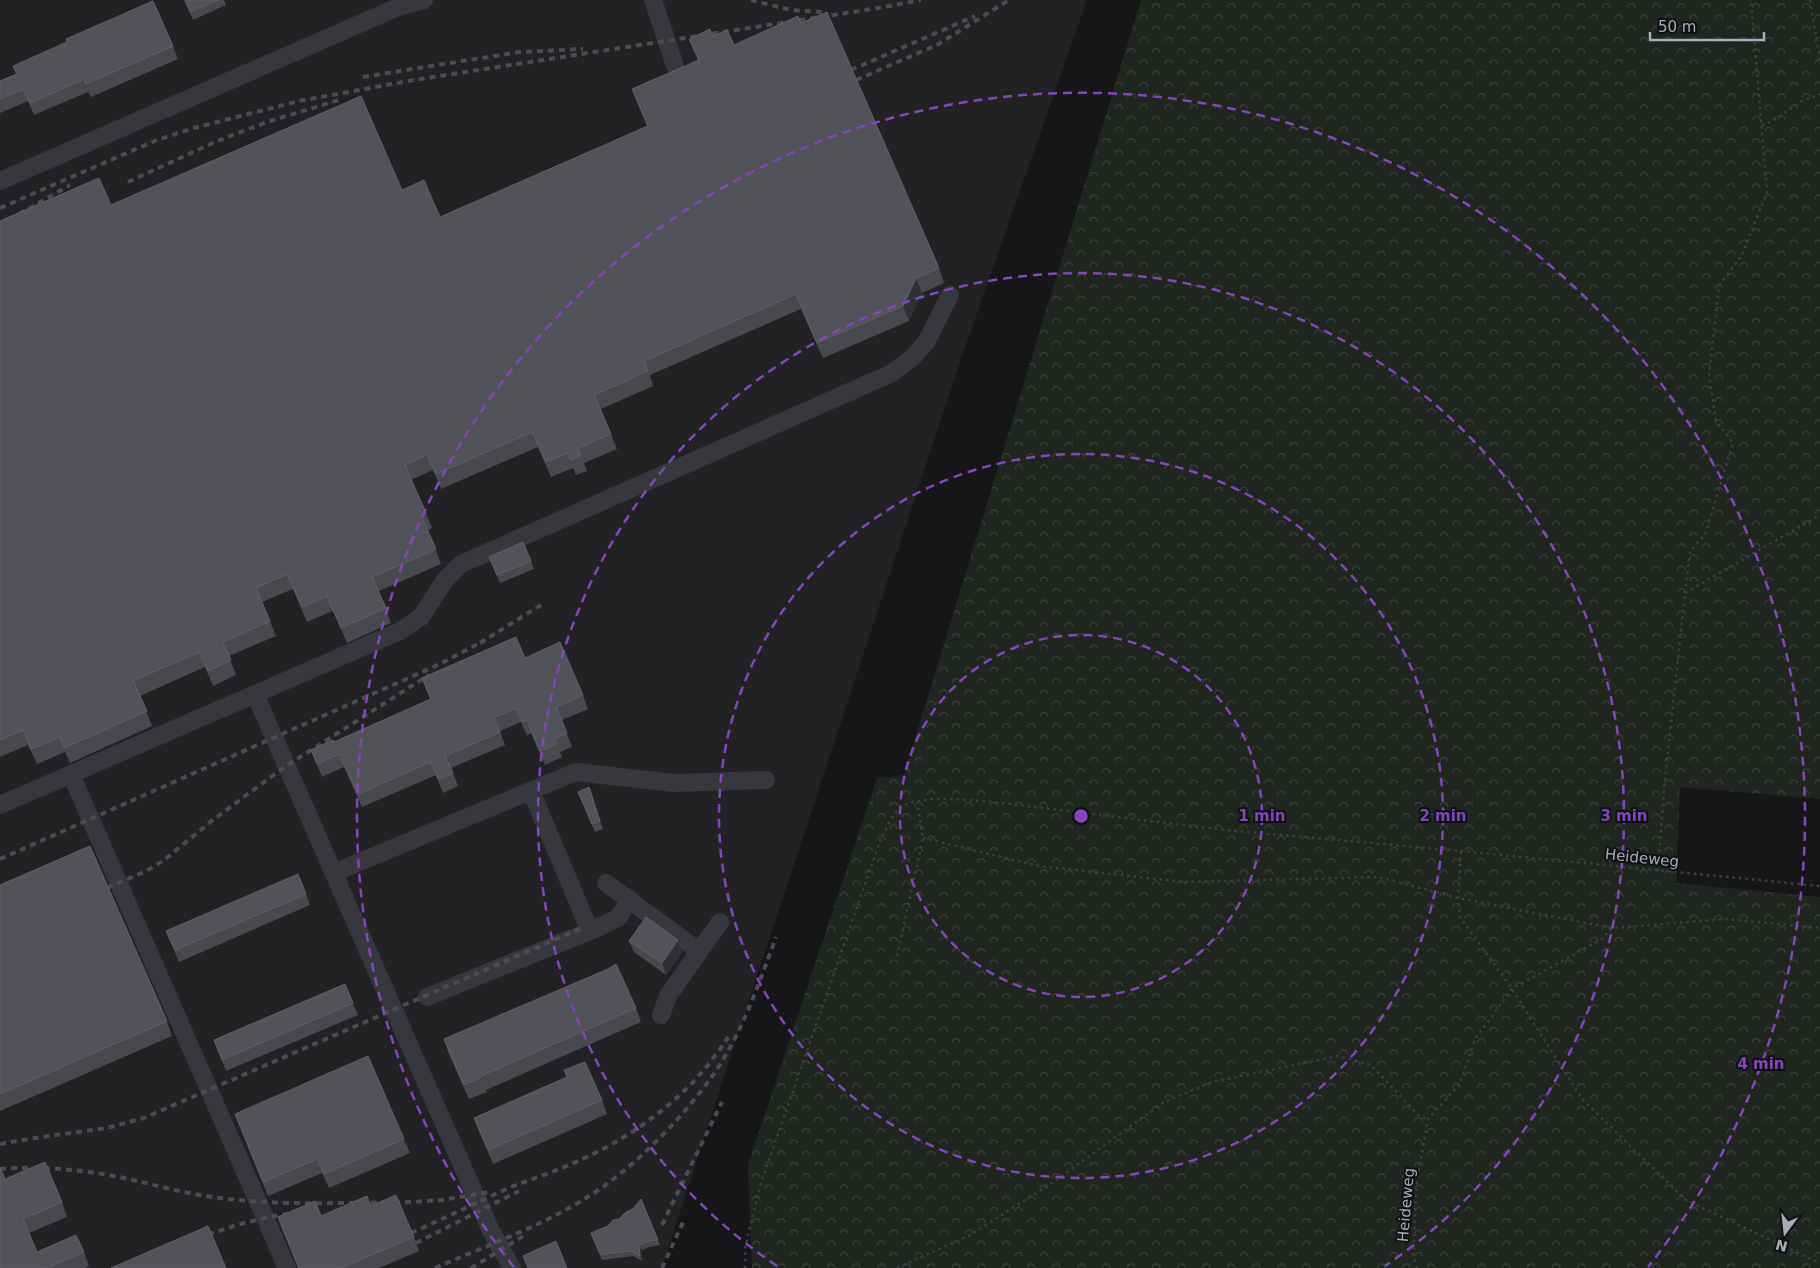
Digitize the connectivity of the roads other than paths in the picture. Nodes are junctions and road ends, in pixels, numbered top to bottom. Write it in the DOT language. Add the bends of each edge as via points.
graph roads {
  1 [pos="424,0"];
  2 [pos="654,0"];
  3 [pos="675,66"];
  4 [pos="0,181"];
  5 [pos="950,294"];
  6 [pos="255,694"];
  7 [pos="71,774"];
  8 [pos="766,780"];
  9 [pos="531,791"];
  10 [pos="0,805"];
  11 [pos="333,873"];
  12 [pos="606,884"];
  13 [pos="630,899"];
  14 [pos="720,922"];
  15 [pos="590,931"];
  16 [pos="700,951"];
  17 [pos="427,997"];
  18 [pos="661,1015"];
  19 [pos="287,1268"];
  20 [pos="512,1268"];
  1 -- 4 [label="lane" via="389,10"];
  2 -- 3 [label="lane"];
  5 -- 6 [label="lane" via="927,341 912,358 890,374 480,554 461,564 445,580 421,617 400,632"];
  6 -- 7 [label="lane"];
  6 -- 11 [label="lane"];
  7 -- 10 [label="lane"];
  7 -- 19 [label="lane"];
  8 -- 9 [label="lane" via="674,783 576,772"];
  9 -- 11 [label="lane"];
  9 -- 15 [label="lane"];
  11 -- 20 [label="lane" via="490,1231"];
  12 -- 13 [label="lane"];
  13 -- 15 [label="lane" via="618,918"];
  13 -- 16 [label="lane"];
  14 -- 16 [label="lane"];
  15 -- 17 [label="lane"];
  16 -- 18 [label="lane" via="668,996"];
}
